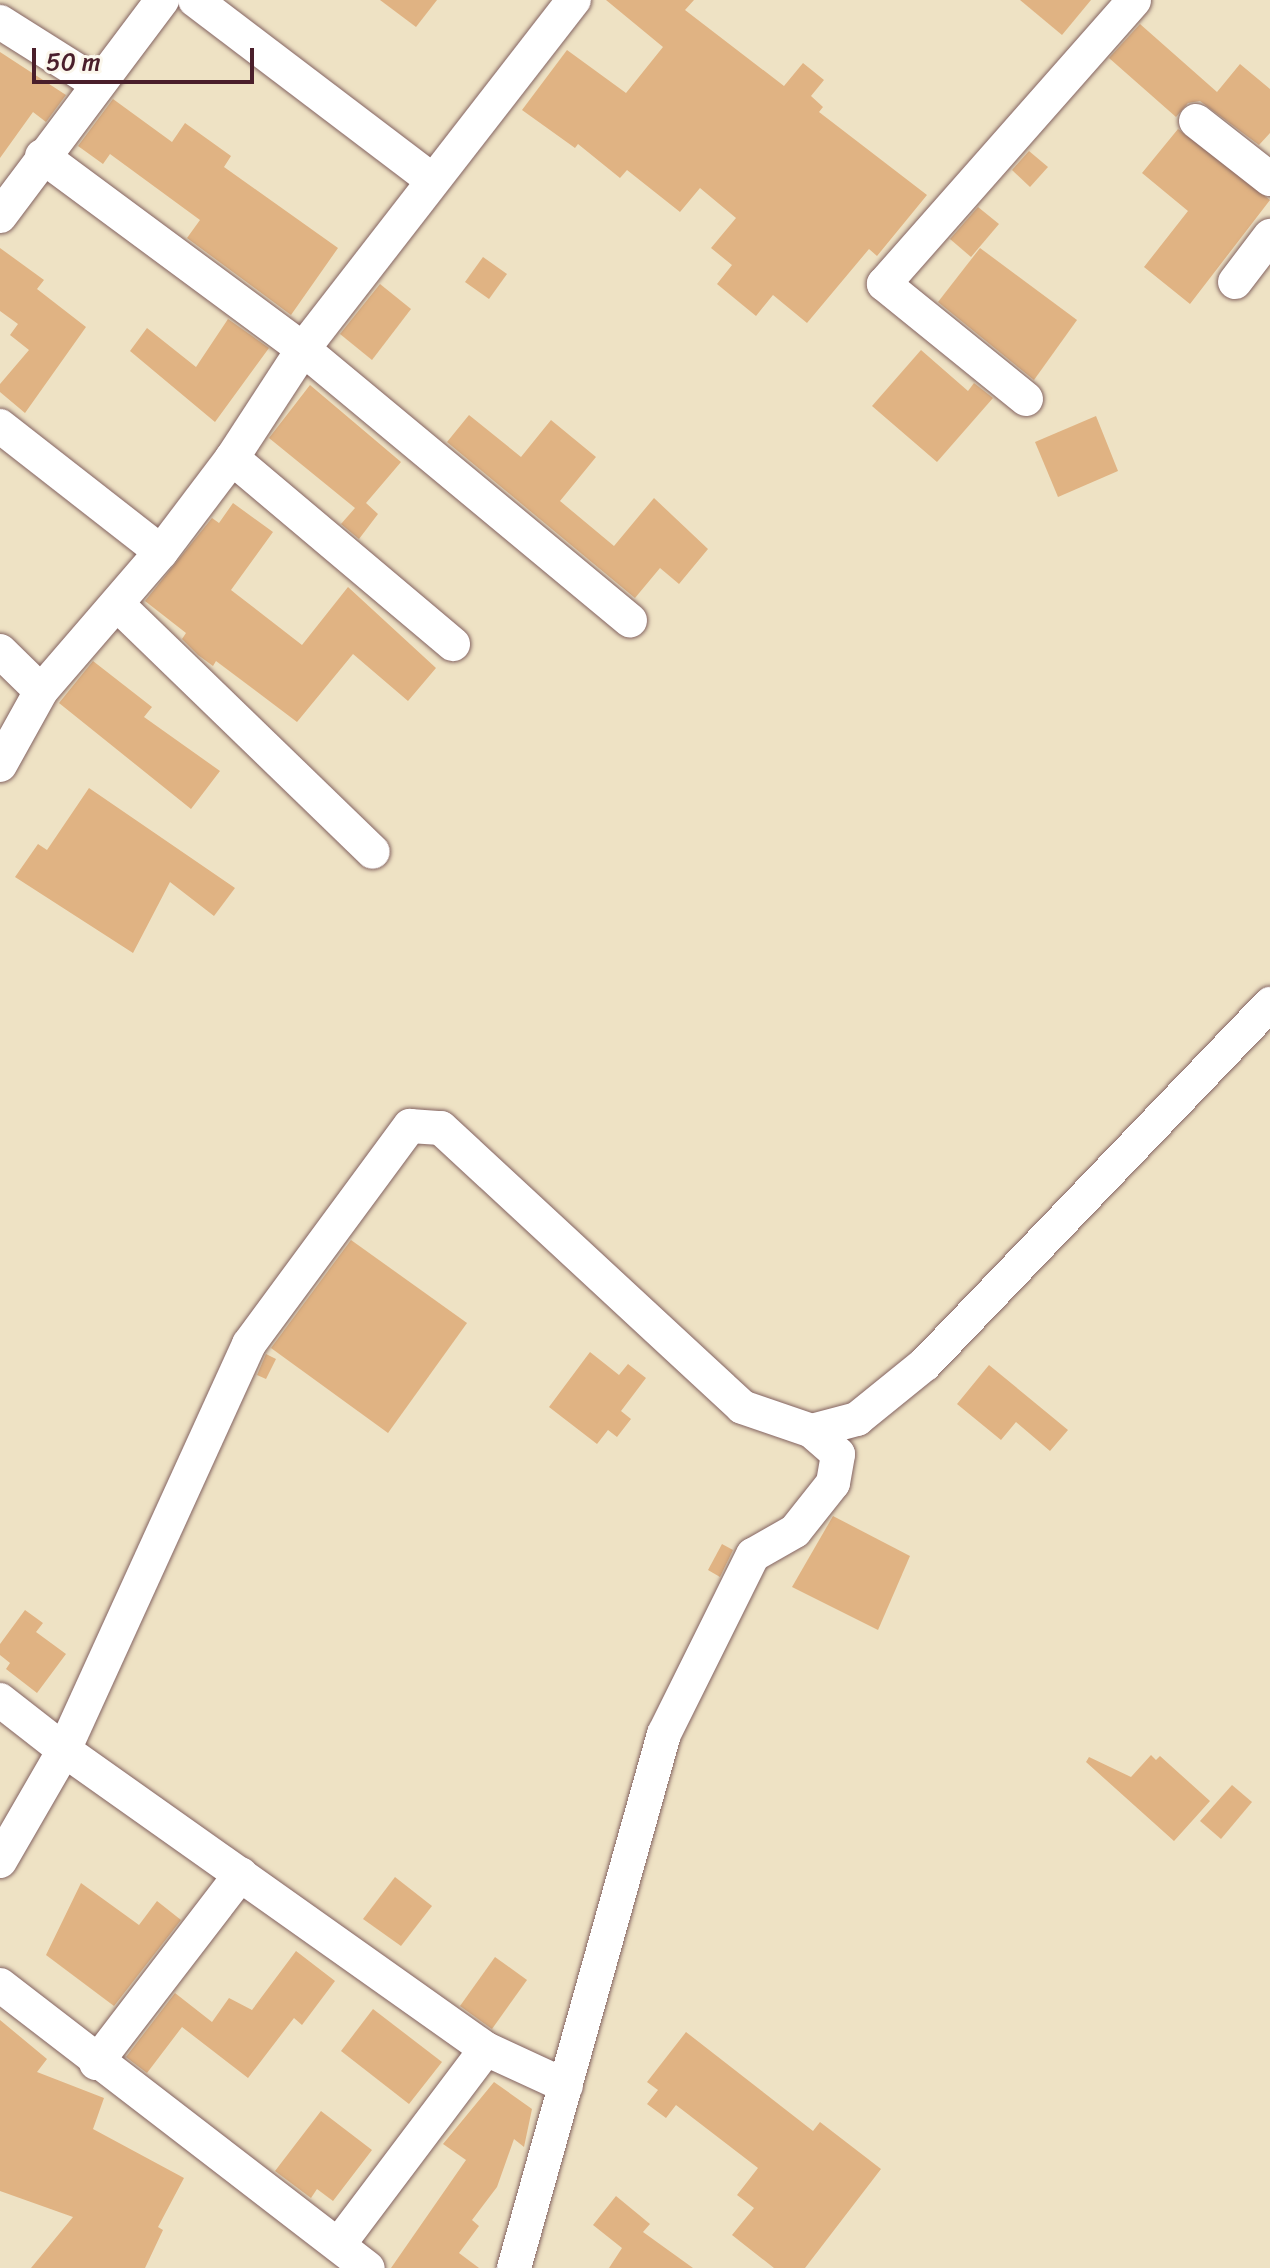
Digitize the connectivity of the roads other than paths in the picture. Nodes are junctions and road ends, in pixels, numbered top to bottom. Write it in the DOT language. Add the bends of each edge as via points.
graph roads {
  1 [pos="162,0"];
  2 [pos="195,0"];
  3 [pos="574,0"];
  4 [pos="1134,0"];
  5 [pos="0,22"];
  6 [pos="97,83"];
  7 [pos="1196,121"];
  8 [pos="42,156"];
  9 [pos="1270,179"];
  10 [pos="432,180"];
  11 [pos="0,216"];
  12 [pos="1270,236"];
  13 [pos="1235,282"];
  14 [pos="303,349"];
  15 [pos="1026,399"];
  16 [pos="0,426"];
  17 [pos="232,458"];
  18 [pos="161,552"];
  19 [pos="117,604"];
  20 [pos="630,620"];
  21 [pos="453,644"];
  22 [pos="0,651"];
  23 [pos="41,691"];
  24 [pos="0,765"];
  25 [pos="373,852"];
  26 [pos="1270,1004"];
  27 [pos="812,1431"];
  28 [pos="0,1700"];
  29 [pos="64,1750"];
  30 [pos="0,1861"];
  31 [pos="241,1874"];
  32 [pos="0,1985"];
  33 [pos="486,2049"];
  34 [pos="96,2063"];
  35 [pos="566,2086"];
  36 [pos="339,2244"];
  37 [pos="368,2268"];
  38 [pos="514,2268"];
  1 -- 6 [label="street"];
  2 -- 10 [label="street"];
  3 -- 10 [label="street"];
  4 -- 15 [label="street" via="884,284"];
  5 -- 6 [label="street"];
  6 -- 8 [label="street"];
  7 -- 9 [label="street"];
  8 -- 11 [label="street"];
  8 -- 14 [label="street"];
  10 -- 14 [label="street"];
  12 -- 13 [label="street"];
  14 -- 17 [label="street"];
  14 -- 20 [label="street"];
  16 -- 18 [label="street"];
  17 -- 18 [label="street"];
  17 -- 21 [label="street"];
  18 -- 19 [label="street"];
  19 -- 23 [label="street"];
  19 -- 25 [label="street"];
  22 -- 23 [label="street"];
  23 -- 24 [label="street"];
  26 -- 27 [label="street" via="925,1364 857,1419"];
  27 -- 29 [label="street" via="742,1407 441,1128 410,1126 249,1344"];
  27 -- 35 [label="street" via="838,1454 833,1483 795,1531 753,1555 664,1734 596,1963"];
  28 -- 29 [label="street"];
  29 -- 30 [label="street"];
  29 -- 31 [label="street"];
  31 -- 33 [label="street"];
  31 -- 34 [label="street"];
  32 -- 34 [label="street"];
  33 -- 35 [label="street"];
  33 -- 36 [label="street"];
  34 -- 36 [label="street"];
  35 -- 38 [label="street"];
  36 -- 37 [label="street"];
}
